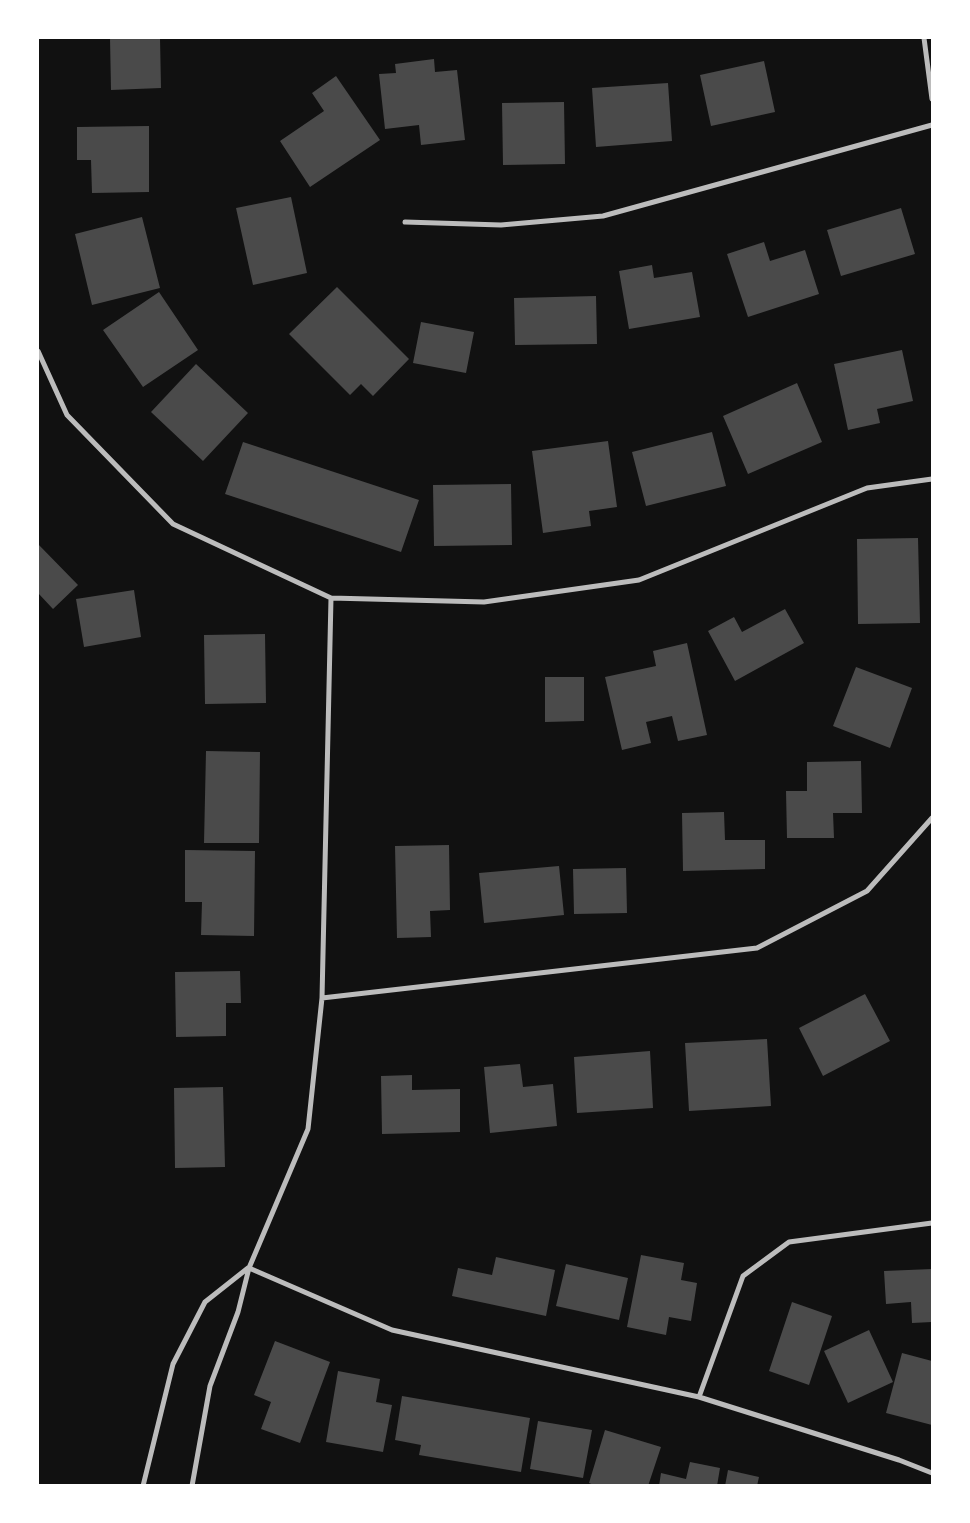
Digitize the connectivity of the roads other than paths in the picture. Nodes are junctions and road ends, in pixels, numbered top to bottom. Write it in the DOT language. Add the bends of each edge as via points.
graph roads {
  1 [pos="924,38"];
  2 [pos="932,99"];
  3 [pos="932,125"];
  4 [pos="405,222"];
  5 [pos="38,351"];
  6 [pos="932,479"];
  7 [pos="331,598"];
  8 [pos="932,818"];
  9 [pos="322,998"];
  10 [pos="932,1223"];
  11 [pos="249,1268"];
  12 [pos="699,1397"];
  13 [pos="932,1473"];
  14 [pos="143,1486"];
  15 [pos="192,1486"];
  1 -- 2 [label="street"];
  3 -- 4 [label="street" via="603,216 501,225"];
  5 -- 7 [label="street" via="68,415 173,524"];
  6 -- 7 [label="street" via="867,488 640,580 484,602"];
  7 -- 9 [label="street"];
  8 -- 9 [label="street" via="867,891 757,948"];
  9 -- 11 [label="street" via="308,1129"];
  10 -- 12 [label="street" via="789,1242 743,1276"];
  11 -- 12 [label="street" via="392,1330"];
  11 -- 14 [label="street" via="205,1302 173,1364"];
  11 -- 15 [label="street" via="238,1312 210,1386"];
  12 -- 13 [label="street"];
}
